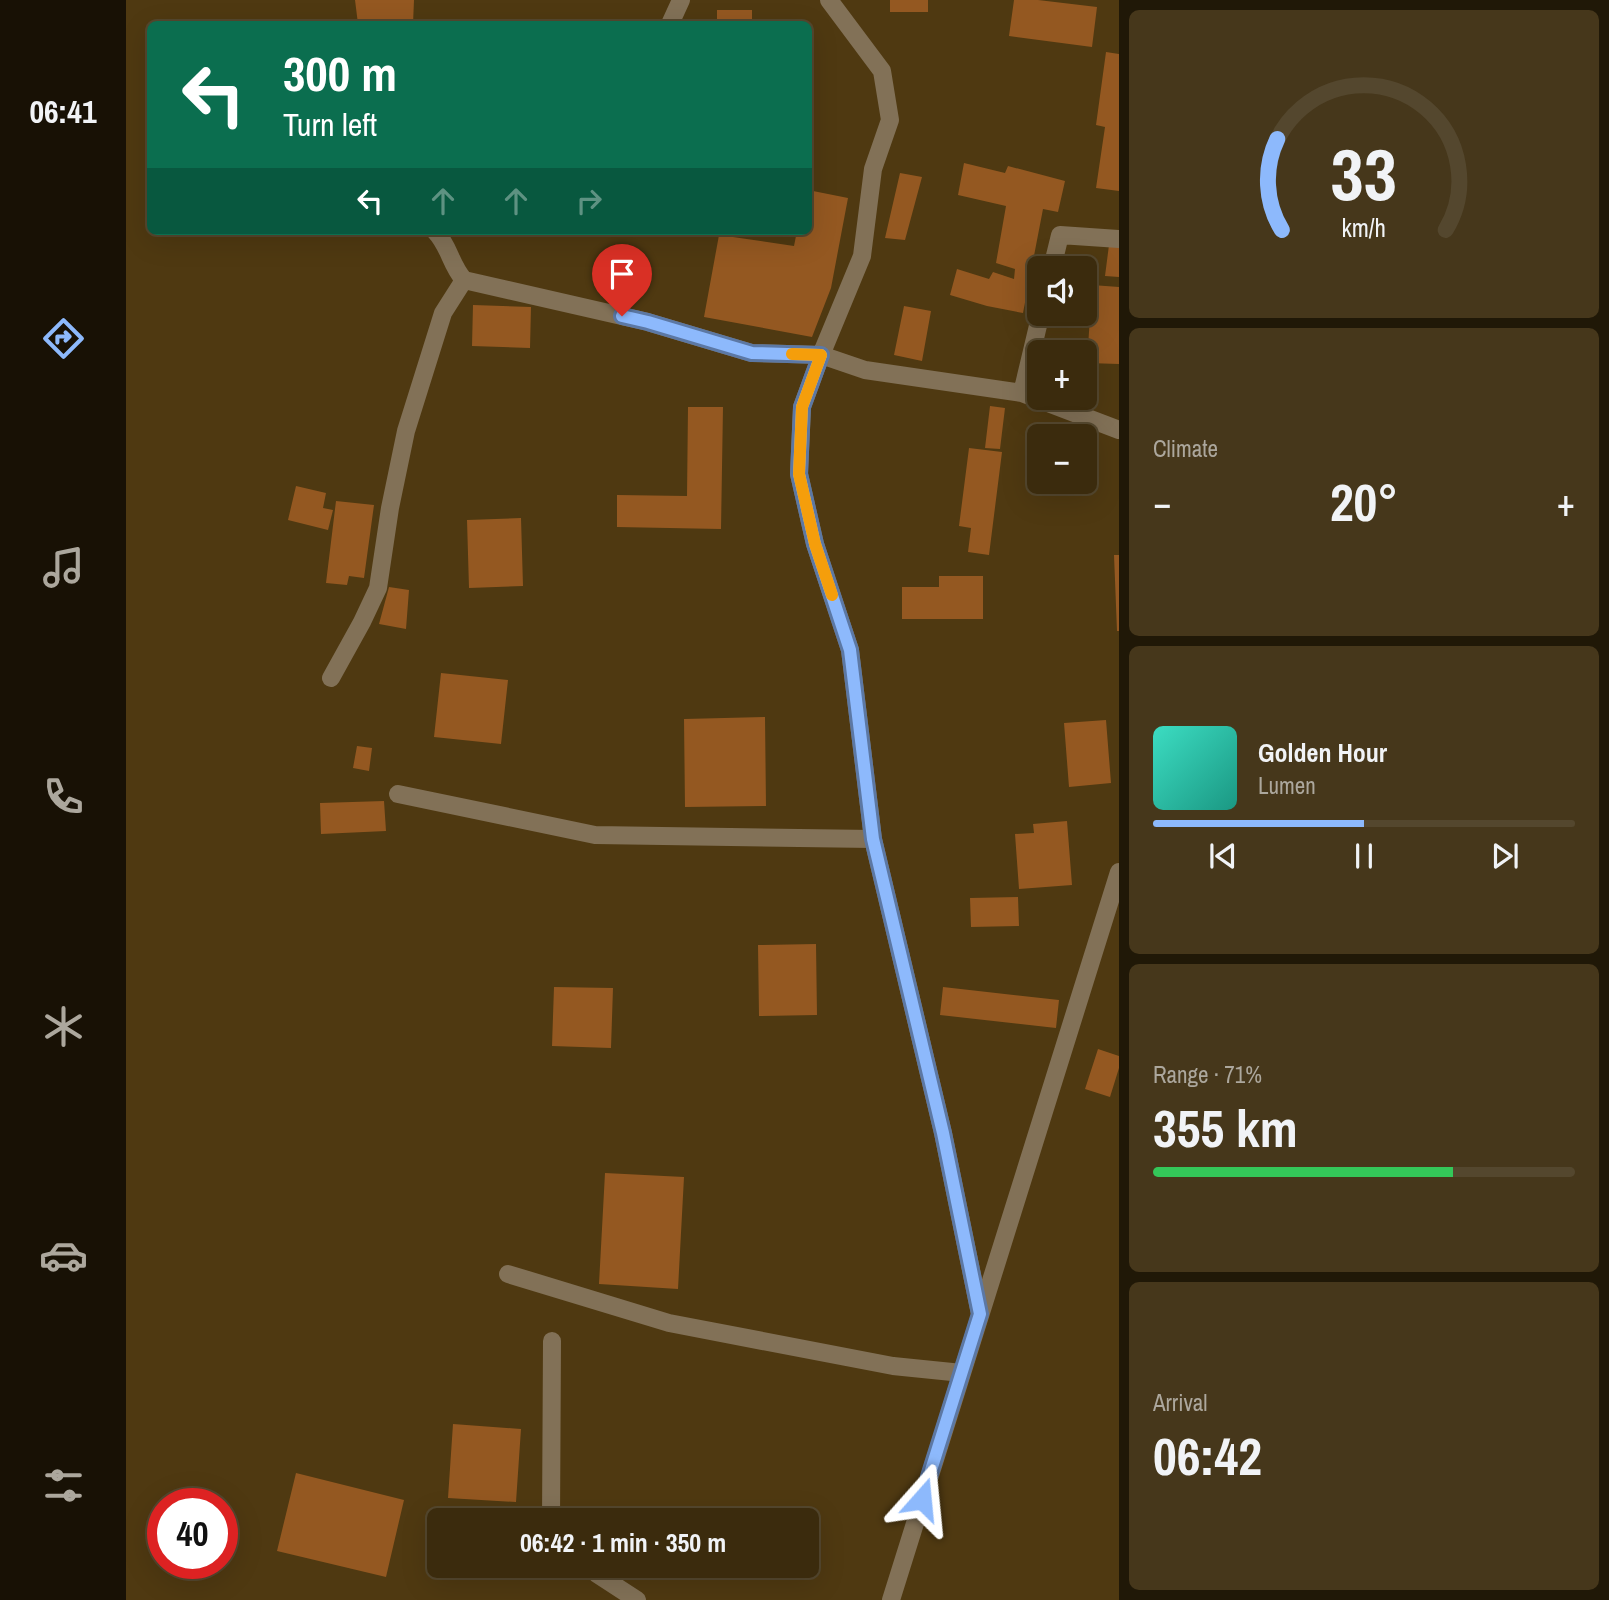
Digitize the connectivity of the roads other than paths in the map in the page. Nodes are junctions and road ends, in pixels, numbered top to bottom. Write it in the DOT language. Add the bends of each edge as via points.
graph roads {
  1 [pos="681,0"];
  2 [pos="829,0"];
  3 [pos="671,21"];
  4 [pos="439,235"];
  5 [pos="1119,239"];
  6 [pos="1055,256"];
  7 [pos="464,280"];
  8 [pos="1038,326"];
  9 [pos="821,355"];
  10 [pos="1022,393"];
  11 [pos="1119,430"];
  12 [pos="331,678"];
  13 [pos="398,794"];
  14 [pos="873,839"];
  15 [pos="1119,872"];
  16 [pos="508,1274"];
  17 [pos="980,1314"];
  18 [pos="552,1341"];
  19 [pos="962,1373"];
  20 [pos="551,1508"];
  21 [pos="603,1578"];
  22 [pos="637,1600"];
  23 [pos="891,1600"];
  1 -- 3 [label="street"];
  2 -- 9 [label="street" via="882,71 890,120 873,169 862,256"];
  4 -- 7 [label="street"];
  5 -- 6 [label="street" via="1060,235"];
  7 -- 9 [label="street" via="648,322 752,353"];
  7 -- 12 [label="street" via="443,313 406,431 378,588"];
  8 -- 10 [label="street"];
  9 -- 10 [label="street" via="865,370"];
  9 -- 14 [label="street" via="802,407 799,474 815,544 850,650"];
  10 -- 11 [label="street"];
  13 -- 14 [label="street" via="595,835"];
  14 -- 17 [label="street" via="943,1133"];
  15 -- 17 [label="street"];
  16 -- 19 [label="street" via="669,1323 893,1366"];
  17 -- 19 [label="street"];
  18 -- 20 [label="street"];
  19 -- 23 [label="street"];
  21 -- 22 [label="street"];
}
